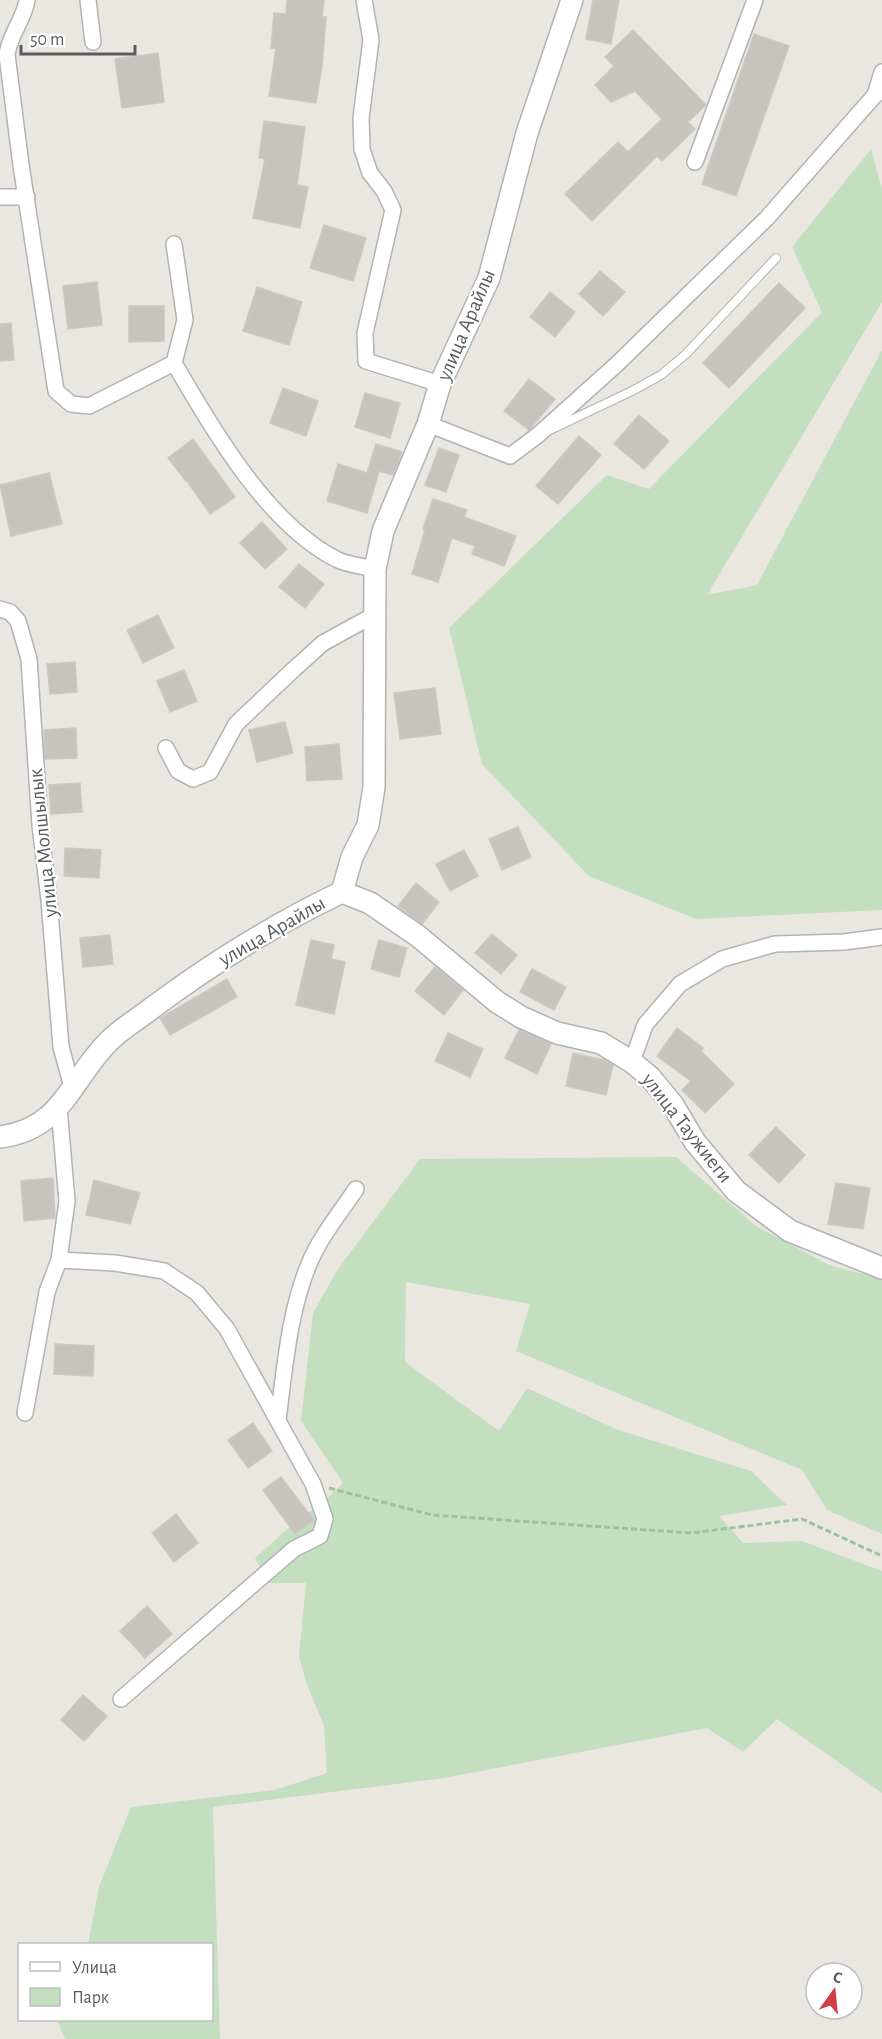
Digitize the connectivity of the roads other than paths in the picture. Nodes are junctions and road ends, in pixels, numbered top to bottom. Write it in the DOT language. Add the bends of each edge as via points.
graph roads {
  1 [pos="27,0"];
  2 [pos="88,0"];
  3 [pos="364,0"];
  4 [pos="572,0"];
  5 [pos="755,0"];
  6 [pos="4,41"];
  7 [pos="93,42"];
  8 [pos="882,72"];
  9 [pos="878,93"];
  10 [pos="695,162"];
  11 [pos="0,197"];
  12 [pos="27,197"];
  13 [pos="174,244"];
  14 [pos="776,258"];
  15 [pos="174,363"];
  16 [pos="440,384"];
  17 [pos="428,424"];
  18 [pos="538,435"];
  19 [pos="375,569"];
  20 [pos="0,609"];
  21 [pos="376,614"];
  22 [pos="166,748"];
  23 [pos="342,892"];
  24 [pos="882,937"];
  25 [pos="632,1062"];
  26 [pos="72,1087"];
  27 [pos="59,1108"];
  28 [pos="0,1137"];
  29 [pos="356,1189"];
  30 [pos="59,1260"];
  31 [pos="882,1268"];
  32 [pos="25,1413"];
  33 [pos="278,1419"];
  34 [pos="121,1699"];
  1 -- 6 [label="street" via="17,28"];
  2 -- 7 [label="street"];
  3 -- 16 [label="street" via="371,40 361,117 362,149 369,173 393,210 366,333 366,361"];
  4 -- 16 [label="street, улица Арайлы" via="527,133 489,278"];
  5 -- 10 [label="street"];
  6 -- 12 [label="street"];
  8 -- 9 [label="street"];
  9 -- 18 [label="street" via="768,218"];
  11 -- 12 [label="street"];
  12 -- 15 [label="street" via="56,391 71,404 89,406"];
  13 -- 15 [label="street" via="185,320"];
  14 -- 18 [label="lane" via="686,354 661,375"];
  15 -- 19 [label="street" via="219,440 274,509 308,541 337,560"];
  16 -- 17 [label="street, улица Арайлы"];
  17 -- 18 [label="street" via="510,456"];
  17 -- 19 [label="street, улица Арайлы" via="383,531"];
  19 -- 21 [label="street, улица Арайлы"];
  20 -- 26 [label="street, улица Молшылык" via="10,612 18,621 29,659 61,1047"];
  21 -- 22 [label="street" via="323,643 274,687 236,724 210,772 193,779 178,771"];
  21 -- 23 [label="street, улица Арайлы" via="374,787 368,825 352,857"];
  23 -- 25 [label="street, улица Таужиеги" via="370,903 418,936 497,1002 521,1017 557,1033 601,1043"];
  23 -- 26 [label="street, улица Арайлы" via="198,974 109,1041"];
  24 -- 25 [label="street" via="775,944 722,958 680,984 645,1025"];
  25 -- 31 [label="street, улица Таужиеги" via="673,1105 695,1142 736,1191 790,1231"];
  26 -- 27 [label="street, улица Арайлы"];
  27 -- 28 [label="street, улица Арайлы" via="37,1127"];
  27 -- 30 [label="street" via="67,1201"];
  29 -- 33 [label="street" via="309,1263 294,1310"];
  30 -- 32 [label="street" via="47,1292"];
  30 -- 33 [label="street" via="164,1271 197,1293 227,1329"];
  33 -- 34 [label="street" via="313,1484 325,1519 320,1536 294,1549"];
}
